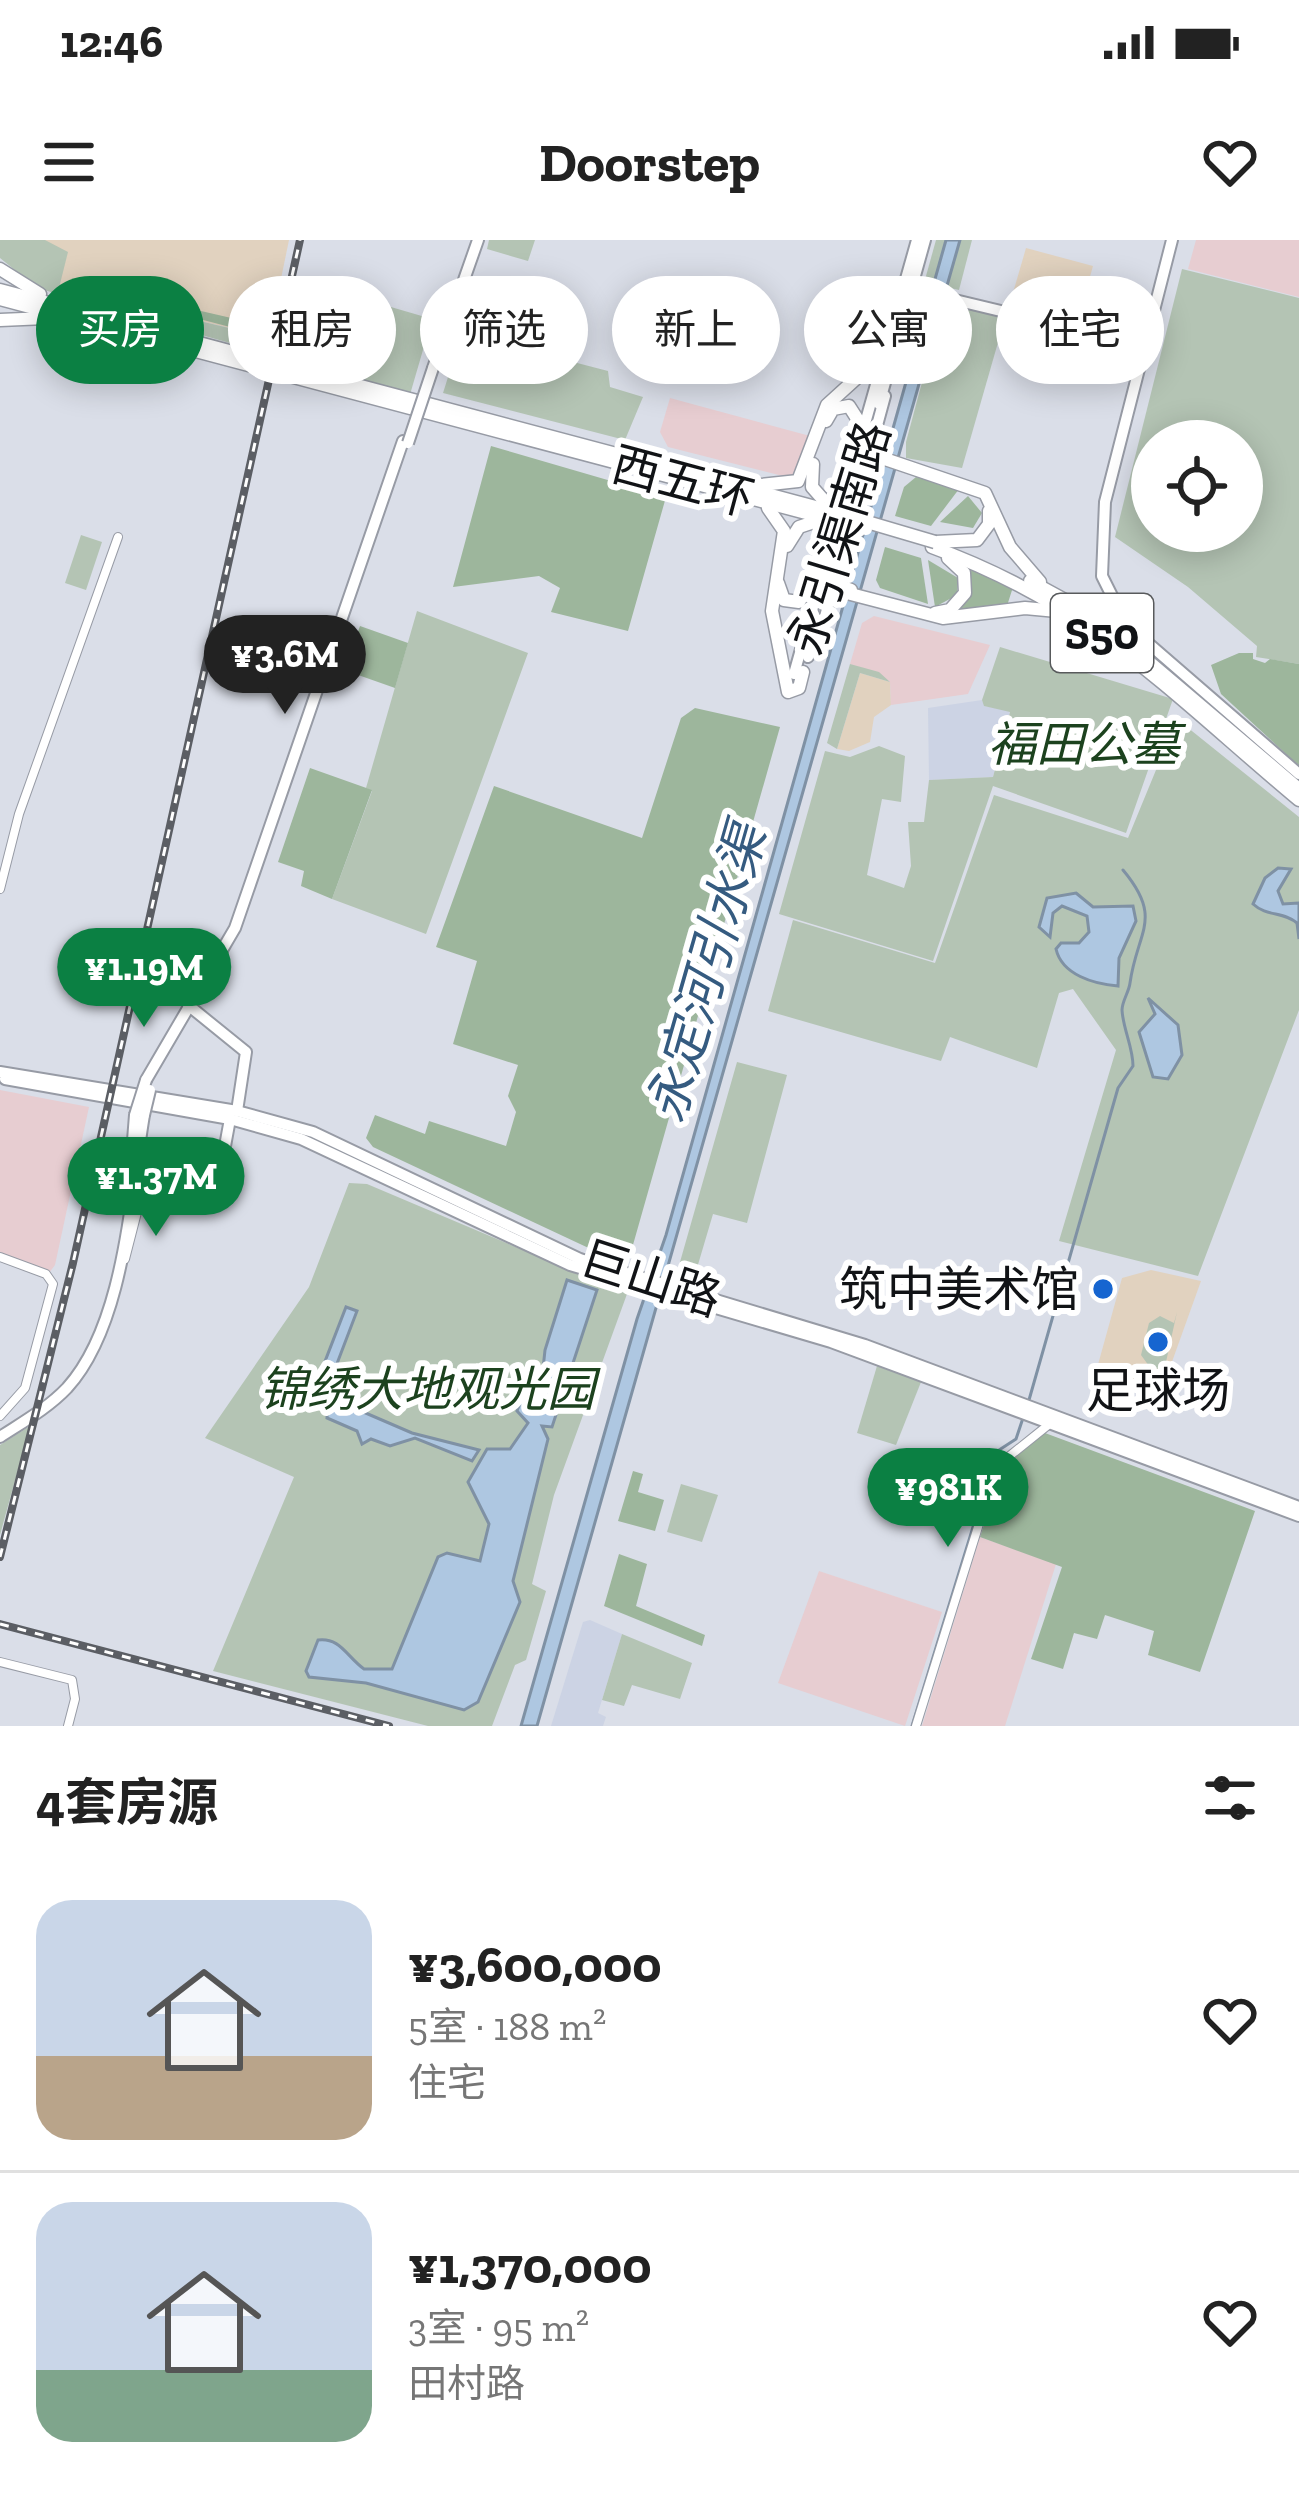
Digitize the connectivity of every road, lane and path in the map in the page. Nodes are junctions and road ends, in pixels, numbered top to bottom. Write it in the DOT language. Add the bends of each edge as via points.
graph roads {
  1 [pos="475,240"];
  2 [pos="921,240"];
  3 [pos="1175,240"];
  4 [pos="0,269"];
  5 [pos="911,276"];
  6 [pos="1164,284"];
  7 [pos="0,290"];
  8 [pos="36,293"];
  9 [pos="0,299"];
  10 [pos="36,302"];
  11 [pos="36,308"];
  12 [pos="36,318"];
  13 [pos="0,320"];
  14 [pos="204,350"];
  15 [pos="850,384"];
  16 [pos="871,384"];
  17 [pos="879,384"];
  18 [pos="886,384"];
  19 [pos="886,384"];
  20 [pos="1139,384"];
  21 [pos="857,434"];
  22 [pos="873,457"];
  23 [pos="902,465"];
  24 [pos="711,484"];
  25 [pos="828,514"];
  26 [pos="118,537"];
  27 [pos="934,544"];
  28 [pos="817,572"];
  29 [pos="1021,578"];
  30 [pos="836,587"];
  31 [pos="865,596"];
  32 [pos="1081,617"];
  33 [pos="808,657"];
  34 [pos="803,672"];
  35 [pos="1186,687"];
  36 [pos="1299,774"];
  37 [pos="1299,789"];
  38 [pos="1299,800"];
  39 [pos="0,890"];
  40 [pos="190,1007"];
  41 [pos="0,1075"];
  42 [pos="234,1115"];
  43 [pos="134,1179"];
  44 [pos="154,1179"];
  45 [pos="0,1257"];
  46 [pos="119,1271"];
  47 [pos="0,1416"];
  48 [pos="1047,1418"];
  49 [pos="0,1433"];
  50 [pos="1299,1511"];
  51 [pos="0,1662"];
  52 [pos="68,1726"];
  53 [pos="916,1726"];
  1 -- 40 [label="main road, bridge" via="254,893 226,957"];
  2 -- 5 [label="main road, 永引渠南路"];
  3 -- 6 [label="main road"];
  4 -- 8 [label="highway"];
  7 -- 10 [label="highway, 西五环 / S50"];
  9 -- 11 [label="highway, 西五环 / S50"];
  12 -- 13 [label="highway"];
  14 -- 24 [label="highway, 西五环 / S50"];
  15 -- 24 [label="highway" via="826,405 798,481"];
  16 -- 21 [label="main road"];
  17 -- 34 [label="main road, 永引渠南路" via="794,674"];
  18 -- 22 [label="main road"];
  19 -- 33 [label="main road, 永引渠南路"];
  20 -- 35 [label="main road" via="1110,503 1108,585 1126,623"];
  21 -- 25 [label="highway" via="849,406 827,417 811,476"];
  21 -- 28 [label="main road"];
  22 -- 23 [label="highway"];
  22 -- 30 [label="main road"];
  23 -- 27 [label="highway" via="961,484 987,503 989,524 977,540"];
  23 -- 29 [label="highway" via="986,493"];
  24 -- 25 [label="highway, 西五环 / S50"];
  24 -- 34 [label="highway" via="777,514 784,531 772,610 788,692 799,688"];
  25 -- 27 [label="highway, 西五环 / S50, bridge"];
  25 -- 28 [label="highway" via="793,534 780,595 799,602"];
  26 -- 39 [label="street" via="19,814"];
  27 -- 29 [label="highway, 西五环 / S50"];
  27 -- 31 [label="highway" via="966,579 950,610"];
  28 -- 34 [label="main road" via="789,684"];
  29 -- 32 [label="highway, 西五环 / S50"];
  29 -- 35 [label="highway, 西五环 / S50" via="1123,637"];
  30 -- 31 [label="highway"];
  30 -- 33 [label="main road"];
  31 -- 32 [label="highway" via="944,618 1042,608"];
  32 -- 35 [label="highway, 西五环 / S50"];
  33 -- 34 [label="main road, 永引渠南路"];
  35 -- 36 [label="main road"];
  35 -- 37 [label="highway, 西五环 / S50"];
  35 -- 38 [label="highway, 西五环 / S50"];
  40 -- 42 [label="main road" via="246,1052"];
  40 -- 43 [label="main road, bridge" via="149,1081"];
  41 -- 42 [label="main road, 巨山路"];
  42 -- 44 [label="main road" via="214,1171"];
  42 -- 48 [label="main road, 巨山路" via="331,1150 570,1265 831,1342"];
  43 -- 44 [label="main road"];
  43 -- 46 [label="main road"];
  43 -- 49 [label="main road" via="84,1353 52,1396"];
  44 -- 46 [label="street" via="143,1190"];
  45 -- 47 [label="street" via="46,1274 52,1284 25,1388"];
  46 -- 49 [label="main road" via="79,1373 56,1400"];
  48 -- 50 [label="main road, 巨山路"];
  48 -- 53 [label="street" via="997,1466"];
  51 -- 52 [label="street" via="72,1680"];
}
